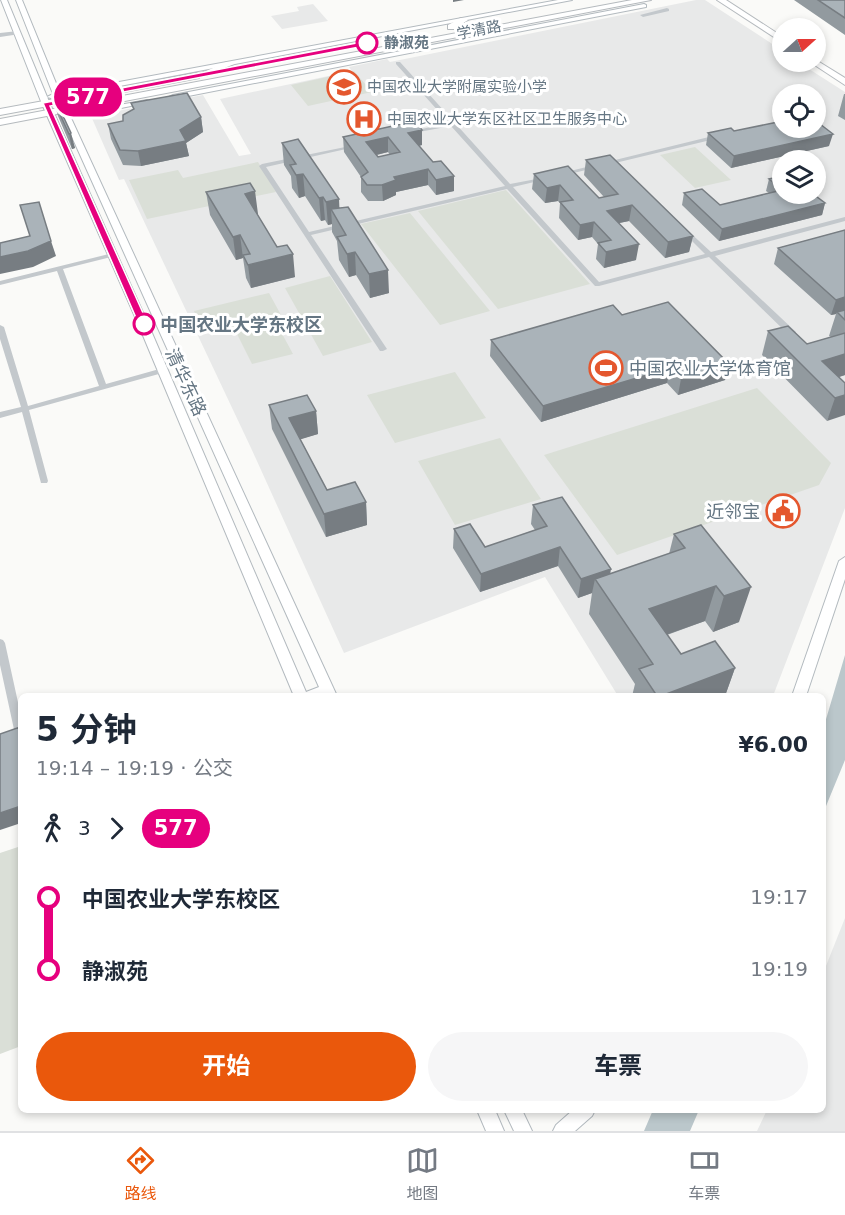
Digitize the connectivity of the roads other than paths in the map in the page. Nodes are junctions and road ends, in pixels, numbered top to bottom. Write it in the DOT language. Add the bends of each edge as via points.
graph roads {
  1 [pos="4,0"];
  2 [pos="19,0"];
  3 [pos="569,0"];
  4 [pos="595,0"];
  5 [pos="721,0"];
  6 [pos="734,0"];
  7 [pos="646,5"];
  8 [pos="667,10"];
  9 [pos="464,20"];
  10 [pos="772,25"];
  11 [pos="451,27"];
  12 [pos="18,33"];
  13 [pos="772,34"];
  14 [pos="0,35"];
  15 [pos="826,60"];
  16 [pos="398,63"];
  17 [pos="230,64"];
  18 [pos="826,70"];
  19 [pos="845,72"];
  20 [pos="203,74"];
  21 [pos="845,82"];
  22 [pos="47,105"];
  23 [pos="62,106"];
  24 [pos="0,112"];
  25 [pos="0,122"];
  26 [pos="453,124"];
  27 [pos="726,135"];
  28 [pos="399,136"];
  29 [pos="358,145"];
  30 [pos="614,162"];
  31 [pos="622,170"];
  32 [pos="509,186"];
  33 [pos="845,219"];
  34 [pos="679,225"];
  35 [pos="308,234"];
  36 [pos="113,255"];
  37 [pos="711,256"];
  38 [pos="59,268"];
  39 [pos="0,283"];
  40 [pos="0,327"];
  41 [pos="797,338"];
  42 [pos="383,349"];
  43 [pos="163,370"];
  44 [pos="103,387"];
  45 [pos="25,409"];
  46 [pos="0,414"];
  47 [pos="44,482"];
  48 [pos="845,561"];
  49 [pos="0,643"];
  50 [pos="300,693"];
  51 [pos="328,693"];
  52 [pos="800,693"];
  53 [pos="18,725"];
  54 [pos="487,1113"];
  55 [pos="514,1113"];
  56 [pos="583,1113"];
  57 [pos="495,1131"];
  58 [pos="523,1131"];
  59 [pos="562,1131"];
  1 -- 12 [label="main road, 清华东路"];
  2 -- 23 [label="main road, 清华东路"];
  3 -- 9 [label="main road, 学清路"];
  4 -- 11 [label="main road, 学清路"];
  5 -- 13 [label="main road"];
  6 -- 10 [label="main road"];
  7 -- 8 [label="street"];
  7 -- 23 [label="main road, 学清路" via="584,10"];
  9 -- 11 [label="main road"];
  9 -- 17 [label="main road, 学清路"];
  11 -- 20 [label="main road, 学清路"];
  12 -- 14 [label="street"];
  12 -- 22 [label="main road, 清华东路"];
  15 -- 19 [label="main road"];
  16 -- 26 [label="street"];
  17 -- 20 [label="main road"];
  17 -- 23 [label="main road, 学清路"];
  18 -- 21 [label="main road"];
  20 -- 23 [label="main road, 学清路"];
  22 -- 23 [label="main road"];
  22 -- 23 [label="main road"];
  22 -- 24 [label="main road"];
  22 -- 25 [label="main road"];
  22 -- 36 [label="main road, 清华东路"];
  23 -- 51 [label="main road, 清华东路"];
  26 -- 28 [label="street"];
  26 -- 32 [label="street"];
  27 -- 30 [label="street"];
  29 -- 35 [label="street" via="262,166"];
  30 -- 31 [label="street"];
  30 -- 32 [label="street"];
  32 -- 35 [label="street"];
  32 -- 37 [label="street" via="597,285"];
  33 -- 37 [label="street"];
  34 -- 37 [label="street"];
  35 -- 42 [label="street"];
  36 -- 38 [label="street"];
  36 -- 43 [label="main road, 清华东路"];
  37 -- 41 [label="street"];
  38 -- 39 [label="street"];
  38 -- 44 [label="street"];
  40 -- 45 [label="street"];
  43 -- 44 [label="street"];
  43 -- 50 [label="main road, 清华东路"];
  44 -- 45 [label="street"];
  45 -- 46 [label="street"];
  45 -- 47 [label="street"];
  48 -- 52 [label="main road"];
  49 -- 53 [label="street"];
  54 -- 57 [label="main road"];
  55 -- 58 [label="main road"];
  56 -- 59 [label="main road"];
}
